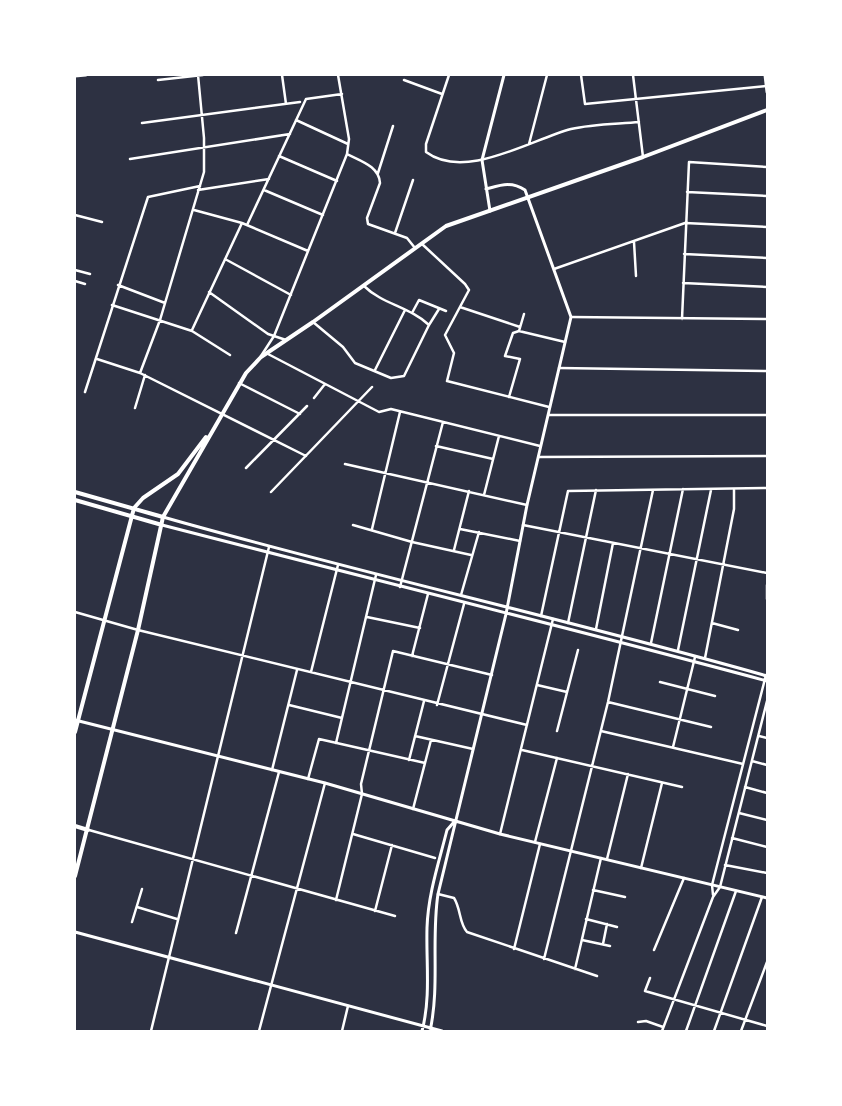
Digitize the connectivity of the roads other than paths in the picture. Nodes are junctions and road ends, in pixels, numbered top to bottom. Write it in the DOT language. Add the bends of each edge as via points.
graph roads {
  1 [pos="85,75"];
  2 [pos="198,75"];
  3 [pos="203,75"];
  4 [pos="282,75"];
  5 [pos="338,75"];
  6 [pos="449,75"];
  7 [pos="504,75"];
  8 [pos="547,75"];
  9 [pos="581,75"];
  10 [pos="633,75"];
  11 [pos="765,75"];
  12 [pos="75,76"];
  13 [pos="158,80"];
  14 [pos="404,80"];
  15 [pos="766,86"];
  16 [pos="767,92"];
  17 [pos="342,94"];
  18 [pos="442,94"];
  19 [pos="635,99"];
  20 [pos="300,102"];
  21 [pos="286,104"];
  22 [pos="767,110"];
  23 [pos="203,115"];
  24 [pos="296,120"];
  25 [pos="142,122"];
  26 [pos="639,122"];
  27 [pos="393,126"];
  28 [pos="290,134"];
  29 [pos="348,144"];
  30 [pos="529,144"];
  31 [pos="205,148"];
  32 [pos="347,154"];
  33 [pos="279,156"];
  34 [pos="643,158"];
  35 [pos="130,159"];
  36 [pos="482,160"];
  37 [pos="767,167"];
  38 [pos="378,173"];
  39 [pos="268,179"];
  40 [pos="413,180"];
  41 [pos="337,182"];
  42 [pos="200,186"];
  43 [pos="486,189"];
  44 [pos="198,190"];
  45 [pos="264,190"];
  46 [pos="687,192"];
  47 [pos="767,196"];
  48 [pos="529,197"];
  49 [pos="194,210"];
  50 [pos="490,211"];
  51 [pos="75,215"];
  52 [pos="323,216"];
  53 [pos="102,222"];
  54 [pos="242,223"];
  55 [pos="685,223"];
  56 [pos="247,225"];
  57 [pos="767,226"];
  58 [pos="394,234"];
  59 [pos="634,242"];
  60 [pos="421,244"];
  61 [pos="415,248"];
  62 [pos="308,251"];
  63 [pos="684,254"];
  64 [pos="767,258"];
  65 [pos="225,259"];
  66 [pos="554,269"];
  67 [pos="75,270"];
  68 [pos="90,274"];
  69 [pos="636,276"];
  70 [pos="75,281"];
  71 [pos="85,284"];
  72 [pos="683,284"];
  73 [pos="118,285"];
  74 [pos="364,286"];
  75 [pos="767,287"];
  76 [pos="209,292"];
  77 [pos="290,295"];
  78 [pos="165,303"];
  79 [pos="112,305"];
  80 [pos="460,307"];
  81 [pos="440,309"];
  82 [pos="405,310"];
  83 [pos="446,311"];
  84 [pos="412,313"];
  85 [pos="524,314"];
  86 [pos="571,318"];
  87 [pos="682,319"];
  88 [pos="767,319"];
  89 [pos="160,320"];
  90 [pos="314,322"];
  91 [pos="428,325"];
  92 [pos="520,327"];
  93 [pos="192,331"];
  94 [pos="518,331"];
  95 [pos="274,336"];
  96 [pos="286,340"];
  97 [pos="565,342"];
  98 [pos="266,353"];
  99 [pos="230,354"];
  100 [pos="261,357"];
  101 [pos="97,359"];
  102 [pos="559,368"];
  103 [pos="375,370"];
  104 [pos="767,371"];
  105 [pos="140,373"];
  106 [pos="145,375"];
  107 [pos="239,383"];
  108 [pos="325,384"];
  109 [pos="372,387"];
  110 [pos="85,392"];
  111 [pos="509,397"];
  112 [pos="314,398"];
  113 [pos="359,400"];
  114 [pos="306,406"];
  115 [pos="550,407"];
  116 [pos="135,408"];
  117 [pos="400,412"];
  118 [pos="300,414"];
  119 [pos="222,415"];
  120 [pos="547,415"];
  121 [pos="767,415"];
  122 [pos="443,422"];
  123 [pos="499,436"];
  124 [pos="275,440"];
  125 [pos="436,446"];
  126 [pos="540,446"];
  127 [pos="306,456"];
  128 [pos="767,456"];
  129 [pos="538,457"];
  130 [pos="493,458"];
  131 [pos="345,464"];
  132 [pos="246,468"];
  133 [pos="386,473"];
  134 [pos="427,481"];
  135 [pos="767,488"];
  136 [pos="734,489"];
  137 [pos="596,490"];
  138 [pos="653,490"];
  139 [pos="683,490"];
  140 [pos="710,490"];
  141 [pos="469,491"];
  142 [pos="75,492"];
  143 [pos="271,492"];
  144 [pos="484,495"];
  145 [pos="75,500"];
  146 [pos="527,505"];
  147 [pos="134,508"];
  148 [pos="132,516"];
  149 [pos="163,517"];
  150 [pos="162,525"];
  151 [pos="353,525"];
  152 [pos="523,525"];
  153 [pos="460,528"];
  154 [pos="372,529"];
  155 [pos="479,532"];
  156 [pos="559,532"];
  157 [pos="586,537"];
  158 [pos="520,541"];
  159 [pos="412,542"];
  160 [pos="613,543"];
  161 [pos="269,547"];
  162 [pos="641,548"];
  163 [pos="454,550"];
  164 [pos="268,552"];
  165 [pos="670,554"];
  166 [pos="471,555"];
  167 [pos="696,559"];
  168 [pos="338,565"];
  169 [pos="724,565"];
  170 [pos="337,571"];
  171 [pos="767,573"];
  172 [pos="376,575"];
  173 [pos="375,580"];
  174 [pos="402,582"];
  175 [pos="767,585"];
  176 [pos="400,587"];
  177 [pos="428,594"];
  178 [pos="461,596"];
  179 [pos="767,599"];
  180 [pos="464,604"];
  181 [pos="508,608"];
  182 [pos="75,612"];
  183 [pos="506,614"];
  184 [pos="541,616"];
  185 [pos="367,617"];
  186 [pos="105,619"];
  187 [pos="553,619"];
  188 [pos="568,623"];
  189 [pos="712,623"];
  190 [pos="551,625"];
  191 [pos="420,628"];
  192 [pos="596,629"];
  193 [pos="138,630"];
  194 [pos="738,630"];
  195 [pos="622,636"];
  196 [pos="622,641"];
  197 [pos="651,643"];
  198 [pos="578,650"];
  199 [pos="678,650"];
  200 [pos="241,654"];
  201 [pos="696,655"];
  202 [pos="412,656"];
  203 [pos="705,658"];
  204 [pos="694,662"];
  205 [pos="449,665"];
  206 [pos="298,669"];
  207 [pos="311,672"];
  208 [pos="492,675"];
  209 [pos="766,675"];
  210 [pos="766,680"];
  211 [pos="351,682"];
  212 [pos="660,682"];
  213 [pos="537,685"];
  214 [pos="687,689"];
  215 [pos="384,691"];
  216 [pos="567,692"];
  217 [pos="715,696"];
  218 [pos="424,701"];
  219 [pos="767,701"];
  220 [pos="608,702"];
  221 [pos="438,704"];
  222 [pos="289,705"];
  223 [pos="766,710"];
  224 [pos="481,716"];
  225 [pos="342,718"];
  226 [pos="680,719"];
  227 [pos="76,720"];
  228 [pos="527,725"];
  229 [pos="711,727"];
  230 [pos="113,730"];
  231 [pos="557,731"];
  232 [pos="601,731"];
  233 [pos="75,732"];
  234 [pos="415,736"];
  235 [pos="758,736"];
  236 [pos="767,738"];
  237 [pos="431,740"];
  238 [pos="336,743"];
  239 [pos="672,747"];
  240 [pos="473,749"];
  241 [pos="368,750"];
  242 [pos="522,750"];
  243 [pos="218,756"];
  244 [pos="557,758"];
  245 [pos="409,760"];
  246 [pos="752,760"];
  247 [pos="424,763"];
  248 [pos="743,764"];
  249 [pos="767,765"];
  250 [pos="592,766"];
  251 [pos="272,770"];
  252 [pos="279,772"];
  253 [pos="628,774"];
  254 [pos="308,779"];
  255 [pos="325,783"];
  256 [pos="662,783"];
  257 [pos="682,787"];
  258 [pos="745,787"];
  259 [pos="767,793"];
  260 [pos="362,794"];
  261 [pos="412,809"];
  262 [pos="738,813"];
  263 [pos="767,820"];
  264 [pos="454,822"];
  265 [pos="75,826"];
  266 [pos="88,830"];
  267 [pos="353,834"];
  268 [pos="500,834"];
  269 [pos="732,838"];
  270 [pos="535,842"];
  271 [pos="540,844"];
  272 [pos="392,845"];
  273 [pos="767,847"];
  274 [pos="571,852"];
  275 [pos="435,858"];
  276 [pos="601,858"];
  277 [pos="606,859"];
  278 [pos="192,861"];
  279 [pos="725,865"];
  280 [pos="641,868"];
  281 [pos="767,874"];
  282 [pos="75,876"];
  283 [pos="250,876"];
  284 [pos="684,878"];
  285 [pos="712,885"];
  286 [pos="720,887"];
  287 [pos="142,889"];
  288 [pos="296,889"];
  289 [pos="593,890"];
  290 [pos="736,891"];
  291 [pos="438,894"];
  292 [pos="625,897"];
  293 [pos="713,897"];
  294 [pos="762,897"];
  295 [pos="767,898"];
  296 [pos="336,900"];
  297 [pos="137,907"];
  298 [pos="375,911"];
  299 [pos="395,916"];
  300 [pos="177,919"];
  301 [pos="586,919"];
  302 [pos="132,922"];
  303 [pos="607,924"];
  304 [pos="617,927"];
  305 [pos="75,932"];
  306 [pos="236,933"];
  307 [pos="582,940"];
  308 [pos="603,944"];
  309 [pos="610,946"];
  310 [pos="514,949"];
  311 [pos="654,950"];
  312 [pos="168,956"];
  313 [pos="544,959"];
  314 [pos="767,962"];
  315 [pos="575,969"];
  316 [pos="597,976"];
  317 [pos="650,978"];
  318 [pos="271,983"];
  319 [pos="675,999"];
  320 [pos="349,1004"];
  321 [pos="695,1005"];
  322 [pos="721,1012"];
  323 [pos="745,1019"];
  324 [pos="638,1022"];
  325 [pos="424,1026"];
  326 [pos="767,1026"];
  327 [pos="663,1027"];
  328 [pos="430,1030"];
  329 [pos="151,1031"];
  330 [pos="259,1031"];
  331 [pos="342,1031"];
  332 [pos="422,1031"];
  333 [pos="442,1031"];
  334 [pos="662,1031"];
  335 [pos="686,1031"];
  336 [pos="714,1031"];
  337 [pos="741,1031"];
  1 -- 12 [label="street"];
  2 -- 3 [label="street"];
  2 -- 13 [label="street"];
  2 -- 23 [label="street"];
  4 -- 21 [label="street"];
  5 -- 17 [label="street"];
  6 -- 18 [label="street"];
  7 -- 36 [label="street"];
  8 -- 30 [label="street"];
  9 -- 19 [label="street" via="585,104"];
  10 -- 19 [label="street"];
  11 -- 15 [label="street"];
  14 -- 18 [label="street"];
  15 -- 16 [label="street"];
  15 -- 19 [label="street"];
  17 -- 24 [label="street" via="306,99"];
  17 -- 29 [label="street"];
  18 -- 36 [label="street" via="426,152 433,158 459,162"];
  19 -- 26 [label="street"];
  20 -- 21 [label="street"];
  21 -- 23 [label="street"];
  22 -- 34 [label="main road"];
  23 -- 25 [label="street"];
  23 -- 31 [label="street"];
  24 -- 28 [label="street"];
  24 -- 29 [label="street"];
  26 -- 30 [label="street" via="572,129"];
  26 -- 34 [label="street"];
  27 -- 38 [label="street"];
  28 -- 31 [label="street"];
  28 -- 33 [label="street"];
  29 -- 32 [label="street"];
  30 -- 36 [label="street"];
  31 -- 35 [label="street"];
  31 -- 42 [label="street"];
  32 -- 38 [label="street"];
  32 -- 41 [label="street"];
  33 -- 39 [label="street"];
  33 -- 41 [label="street"];
  34 -- 48 [label="main road"];
  36 -- 43 [label="street"];
  37 -- 46 [label="street" via="689,162"];
  38 -- 58 [label="street" via="380,183 367,222"];
  39 -- 44 [label="street"];
  39 -- 45 [label="street"];
  40 -- 58 [label="street"];
  41 -- 52 [label="street"];
  42 -- 44 [label="street"];
  42 -- 73 [label="street" via="148,197"];
  43 -- 48 [label="street" via="515,184"];
  43 -- 50 [label="street"];
  44 -- 49 [label="street"];
  45 -- 52 [label="street"];
  45 -- 56 [label="street"];
  46 -- 47 [label="street"];
  46 -- 55 [label="street"];
  48 -- 50 [label="main road"];
  48 -- 66 [label="street"];
  49 -- 54 [label="street"];
  49 -- 78 [label="street"];
  50 -- 60 [label="main road" via="446,226"];
  51 -- 53 [label="street"];
  52 -- 62 [label="street"];
  54 -- 56 [label="street"];
  54 -- 65 [label="street"];
  55 -- 57 [label="street"];
  55 -- 59 [label="street"];
  55 -- 63 [label="street"];
  56 -- 62 [label="street"];
  58 -- 61 [label="street" via="409,239"];
  59 -- 66 [label="street"];
  59 -- 69 [label="street"];
  60 -- 61 [label="main road"];
  60 -- 80 [label="street" via="468,287"];
  61 -- 74 [label="main road"];
  62 -- 77 [label="street"];
  63 -- 64 [label="street"];
  63 -- 72 [label="street"];
  65 -- 76 [label="street"];
  65 -- 77 [label="street"];
  66 -- 86 [label="street"];
  67 -- 68 [label="street"];
  70 -- 71 [label="street"];
  72 -- 75 [label="street"];
  72 -- 87 [label="street"];
  73 -- 78 [label="street"];
  73 -- 79 [label="street"];
  74 -- 82 [label="street" via="374,296"];
  74 -- 90 [label="main road"];
  76 -- 93 [label="street"];
  76 -- 95 [label="street"];
  77 -- 95 [label="street"];
  78 -- 89 [label="street"];
  79 -- 89 [label="street"];
  79 -- 101 [label="street"];
  80 -- 92 [label="street"];
  80 -- 111 [label="street" via="445,338 454,353 447,381"];
  81 -- 83 [label="street"];
  81 -- 84 [label="street" via="419,300"];
  81 -- 91 [label="street"];
  82 -- 84 [label="street"];
  82 -- 103 [label="street"];
  84 -- 91 [label="street"];
  85 -- 92 [label="street"];
  86 -- 87 [label="street"];
  86 -- 97 [label="street"];
  87 -- 88 [label="street"];
  89 -- 93 [label="street"];
  89 -- 105 [label="street"];
  90 -- 96 [label="main road"];
  90 -- 103 [label="street" via="355,363"];
  91 -- 103 [label="street" via="404,376 391,378"];
  92 -- 94 [label="street"];
  93 -- 99 [label="street"];
  94 -- 97 [label="street"];
  94 -- 111 [label="street" via="513,333 505,356 520,359"];
  95 -- 96 [label="street"];
  95 -- 100 [label="street"];
  96 -- 98 [label="main road"];
  97 -- 102 [label="street"];
  98 -- 100 [label="main road"];
  98 -- 108 [label="street"];
  100 -- 107 [label="main road"];
  101 -- 105 [label="street"];
  101 -- 110 [label="street"];
  102 -- 104 [label="street"];
  102 -- 115 [label="street"];
  105 -- 106 [label="street"];
  106 -- 116 [label="street"];
  106 -- 119 [label="street"];
  107 -- 118 [label="street"];
  107 -- 119 [label="main road"];
  108 -- 112 [label="street"];
  108 -- 113 [label="street"];
  109 -- 113 [label="street"];
  111 -- 115 [label="street"];
  113 -- 117 [label="street" via="379,412 391,409"];
  113 -- 127 [label="street"];
  114 -- 118 [label="street"];
  115 -- 120 [label="street"];
  117 -- 122 [label="street"];
  117 -- 133 [label="street"];
  118 -- 124 [label="street"];
  119 -- 124 [label="street"];
  119 -- 147 [label="main road" via="178,474"];
  119 -- 149 [label="main road"];
  120 -- 121 [label="street"];
  120 -- 126 [label="street"];
  122 -- 123 [label="street"];
  122 -- 125 [label="street"];
  123 -- 126 [label="street"];
  123 -- 130 [label="street"];
  124 -- 127 [label="street"];
  124 -- 132 [label="street"];
  125 -- 130 [label="street"];
  125 -- 134 [label="street"];
  126 -- 129 [label="street"];
  127 -- 143 [label="street"];
  128 -- 129 [label="street"];
  129 -- 146 [label="street"];
  130 -- 144 [label="street"];
  131 -- 133 [label="street"];
  133 -- 134 [label="street"];
  133 -- 154 [label="street"];
  134 -- 141 [label="street"];
  134 -- 159 [label="street"];
  135 -- 136 [label="street"];
  136 -- 140 [label="street"];
  136 -- 169 [label="street" via="734,509"];
  137 -- 138 [label="street"];
  137 -- 156 [label="street" via="568,491"];
  137 -- 157 [label="street"];
  138 -- 139 [label="street"];
  138 -- 162 [label="street"];
  139 -- 140 [label="street"];
  139 -- 165 [label="street"];
  140 -- 167 [label="street"];
  141 -- 144 [label="street"];
  141 -- 153 [label="street"];
  142 -- 147 [label="main road"];
  144 -- 146 [label="street"];
  145 -- 148 [label="main road"];
  146 -- 152 [label="street"];
  147 -- 148 [label="main road"];
  147 -- 149 [label="main road"];
  148 -- 150 [label="main road"];
  148 -- 186 [label="main road"];
  149 -- 150 [label="main road"];
  149 -- 161 [label="street"];
  150 -- 164 [label="street"];
  150 -- 193 [label="main road"];
  151 -- 154 [label="street"];
  152 -- 156 [label="street"];
  152 -- 158 [label="street"];
  153 -- 155 [label="street"];
  153 -- 163 [label="street"];
  154 -- 159 [label="street"];
  155 -- 158 [label="street"];
  155 -- 166 [label="street"];
  156 -- 157 [label="street"];
  156 -- 184 [label="street"];
  157 -- 160 [label="street"];
  157 -- 188 [label="street"];
  158 -- 181 [label="street"];
  159 -- 163 [label="street"];
  159 -- 174 [label="street"];
  160 -- 162 [label="street"];
  160 -- 192 [label="street"];
  161 -- 164 [label="street"];
  161 -- 168 [label="street"];
  162 -- 165 [label="street"];
  162 -- 195 [label="street"];
  163 -- 166 [label="street"];
  164 -- 170 [label="street"];
  164 -- 200 [label="street"];
  165 -- 167 [label="street"];
  165 -- 197 [label="street"];
  166 -- 178 [label="street"];
  167 -- 169 [label="street"];
  167 -- 199 [label="street"];
  168 -- 170 [label="street"];
  168 -- 172 [label="street"];
  169 -- 171 [label="street"];
  169 -- 189 [label="street"];
  170 -- 173 [label="street"];
  170 -- 207 [label="street"];
  172 -- 173 [label="street"];
  172 -- 174 [label="street"];
  173 -- 176 [label="street"];
  173 -- 185 [label="street"];
  174 -- 176 [label="street"];
  174 -- 178 [label="street"];
  175 -- 179 [label="street"];
  176 -- 177 [label="street"];
  177 -- 180 [label="street"];
  177 -- 191 [label="street"];
  178 -- 181 [label="street"];
  180 -- 183 [label="street"];
  180 -- 205 [label="street"];
  181 -- 183 [label="street"];
  181 -- 184 [label="street"];
  182 -- 186 [label="street"];
  183 -- 190 [label="street"];
  183 -- 208 [label="street"];
  184 -- 187 [label="street"];
  185 -- 191 [label="street"];
  185 -- 211 [label="street"];
  186 -- 193 [label="street"];
  186 -- 227 [label="main road"];
  187 -- 188 [label="street"];
  187 -- 190 [label="street"];
  188 -- 192 [label="street"];
  189 -- 194 [label="street"];
  189 -- 203 [label="street"];
  190 -- 196 [label="street"];
  190 -- 213 [label="street"];
  191 -- 202 [label="street"];
  192 -- 195 [label="street"];
  193 -- 200 [label="street"];
  193 -- 230 [label="main road"];
  195 -- 196 [label="street"];
  195 -- 197 [label="street"];
  196 -- 204 [label="street"];
  196 -- 220 [label="street"];
  197 -- 199 [label="street"];
  198 -- 216 [label="street"];
  199 -- 201 [label="street"];
  200 -- 206 [label="street"];
  200 -- 243 [label="street"];
  201 -- 203 [label="street"];
  201 -- 204 [label="street"];
  202 -- 205 [label="street"];
  202 -- 215 [label="street" via="393,651"];
  203 -- 209 [label="street"];
  204 -- 210 [label="street"];
  204 -- 214 [label="street"];
  205 -- 208 [label="street"];
  205 -- 221 [label="street"];
  206 -- 207 [label="street"];
  206 -- 222 [label="street"];
  207 -- 211 [label="street"];
  208 -- 224 [label="street"];
  209 -- 210 [label="street"];
  210 -- 248 [label="street"];
  211 -- 215 [label="street"];
  211 -- 225 [label="street"];
  212 -- 214 [label="street"];
  213 -- 216 [label="street"];
  213 -- 228 [label="street"];
  214 -- 217 [label="street"];
  214 -- 226 [label="street"];
  215 -- 218 [label="street"];
  215 -- 241 [label="street"];
  216 -- 231 [label="street"];
  218 -- 221 [label="street"];
  218 -- 234 [label="street"];
  219 -- 223 [label="street"];
  220 -- 226 [label="street"];
  220 -- 232 [label="street"];
  221 -- 224 [label="street"];
  222 -- 225 [label="street"];
  222 -- 251 [label="street"];
  223 -- 235 [label="street"];
  224 -- 228 [label="street"];
  224 -- 240 [label="street"];
  225 -- 238 [label="street"];
  226 -- 229 [label="street"];
  226 -- 239 [label="street"];
  227 -- 230 [label="street"];
  227 -- 233 [label="main road"];
  228 -- 242 [label="street"];
  230 -- 243 [label="street"];
  230 -- 266 [label="main road"];
  232 -- 239 [label="street"];
  232 -- 250 [label="street"];
  234 -- 237 [label="street"];
  234 -- 245 [label="street"];
  235 -- 236 [label="street"];
  235 -- 246 [label="street"];
  237 -- 240 [label="street"];
  237 -- 247 [label="street"];
  238 -- 241 [label="street"];
  238 -- 254 [label="street" via="319,739"];
  239 -- 248 [label="street"];
  240 -- 264 [label="street"];
  241 -- 245 [label="street"];
  241 -- 260 [label="street"];
  242 -- 244 [label="street"];
  242 -- 268 [label="street"];
  243 -- 251 [label="street"];
  243 -- 278 [label="street"];
  244 -- 250 [label="street"];
  244 -- 270 [label="street"];
  245 -- 247 [label="street"];
  246 -- 249 [label="street"];
  246 -- 258 [label="street"];
  247 -- 261 [label="street"];
  248 -- 285 [label="street"];
  250 -- 253 [label="street"];
  250 -- 274 [label="street"];
  251 -- 252 [label="street"];
  252 -- 254 [label="street"];
  252 -- 283 [label="street"];
  253 -- 256 [label="street"];
  253 -- 277 [label="street"];
  254 -- 255 [label="street"];
  255 -- 260 [label="street"];
  255 -- 288 [label="street"];
  256 -- 257 [label="street"];
  256 -- 280 [label="street"];
  258 -- 259 [label="street"];
  258 -- 262 [label="street"];
  260 -- 261 [label="street"];
  260 -- 267 [label="street"];
  261 -- 264 [label="street"];
  262 -- 263 [label="street"];
  262 -- 269 [label="street"];
  264 -- 268 [label="street"];
  264 -- 291 [label="street"];
  264 -- 325 [label="street" via="447,830 431,896"];
  265 -- 266 [label="main road"];
  266 -- 278 [label="street"];
  266 -- 282 [label="main road"];
  267 -- 272 [label="street"];
  267 -- 296 [label="street"];
  268 -- 270 [label="street"];
  269 -- 273 [label="street"];
  269 -- 279 [label="street"];
  270 -- 271 [label="street"];
  271 -- 274 [label="street"];
  271 -- 310 [label="street"];
  272 -- 275 [label="street"];
  272 -- 298 [label="street"];
  274 -- 276 [label="street"];
  274 -- 313 [label="street"];
  276 -- 277 [label="street"];
  276 -- 289 [label="street"];
  277 -- 280 [label="street"];
  278 -- 283 [label="street"];
  278 -- 300 [label="street"];
  279 -- 281 [label="street"];
  279 -- 286 [label="street"];
  280 -- 284 [label="street"];
  283 -- 288 [label="street"];
  283 -- 306 [label="street"];
  284 -- 285 [label="street"];
  284 -- 311 [label="street"];
  285 -- 286 [label="street"];
  285 -- 293 [label="street"];
  286 -- 290 [label="street"];
  286 -- 293 [label="street"];
  287 -- 297 [label="street"];
  288 -- 296 [label="street"];
  288 -- 318 [label="street"];
  289 -- 292 [label="street"];
  289 -- 301 [label="street"];
  290 -- 294 [label="street"];
  290 -- 321 [label="street"];
  291 -- 310 [label="street" via="454,898 467,932"];
  291 -- 328 [label="street"];
  293 -- 319 [label="street"];
  294 -- 295 [label="street"];
  294 -- 322 [label="street"];
  296 -- 298 [label="street"];
  297 -- 300 [label="street"];
  297 -- 302 [label="street"];
  298 -- 299 [label="street"];
  300 -- 312 [label="street"];
  301 -- 303 [label="street"];
  301 -- 307 [label="street"];
  303 -- 304 [label="street"];
  303 -- 308 [label="street"];
  305 -- 312 [label="street"];
  307 -- 308 [label="street"];
  307 -- 315 [label="street"];
  308 -- 309 [label="street"];
  310 -- 313 [label="street"];
  312 -- 318 [label="street"];
  312 -- 329 [label="street"];
  313 -- 315 [label="street"];
  314 -- 323 [label="street"];
  315 -- 316 [label="street"];
  317 -- 319 [label="street" via="645,991"];
  318 -- 320 [label="street"];
  318 -- 330 [label="street"];
  319 -- 321 [label="street"];
  319 -- 327 [label="street"];
  320 -- 325 [label="street"];
  320 -- 331 [label="street"];
  321 -- 322 [label="street"];
  321 -- 335 [label="street"];
  322 -- 323 [label="street"];
  322 -- 336 [label="street"];
  323 -- 326 [label="street"];
  323 -- 337 [label="street"];
  324 -- 327 [label="street" via="646,1020"];
  325 -- 328 [label="street"];
  325 -- 332 [label="street"];
  327 -- 334 [label="street"];
  328 -- 333 [label="street"];
}
